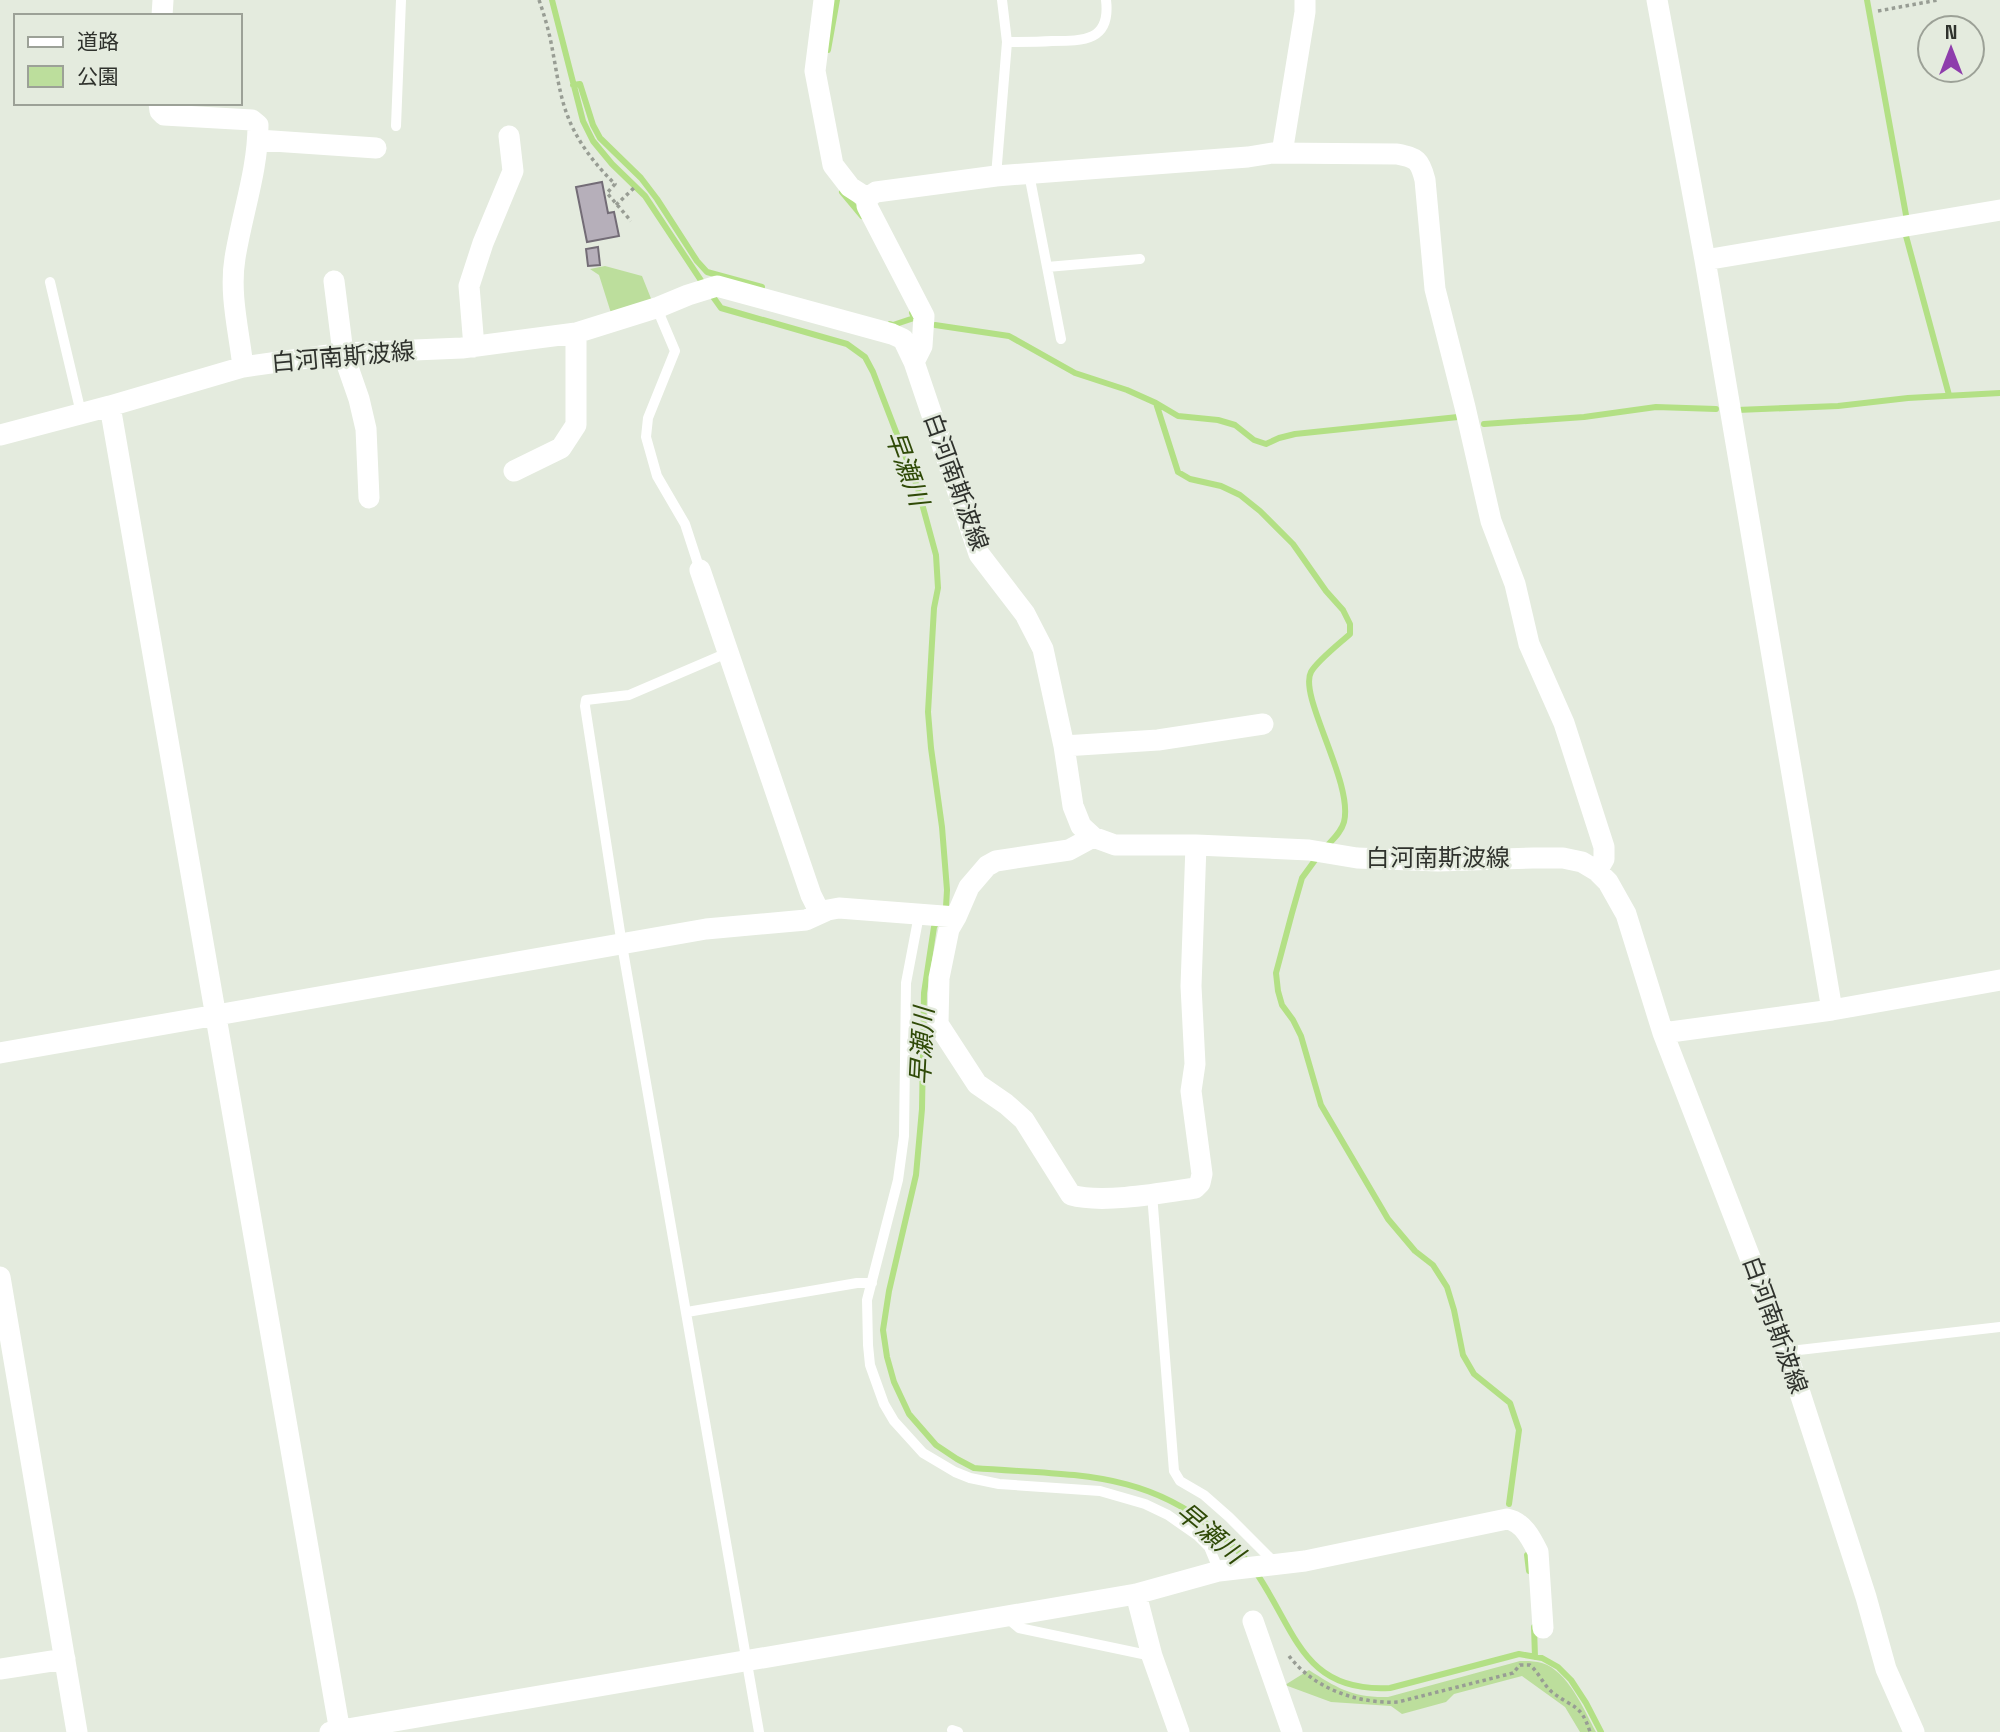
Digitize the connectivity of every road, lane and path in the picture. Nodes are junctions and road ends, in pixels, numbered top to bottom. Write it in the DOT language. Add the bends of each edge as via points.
graph roads {
  1 [pos="401,0"];
  2 [pos="538,0"];
  3 [pos="824,0"];
  4 [pos="1002,0"];
  5 [pos="1106,0"];
  6 [pos="1306,0"];
  7 [pos="1657,0"];
  8 [pos="1938,0"];
  9 [pos="1878,11"];
  10 [pos="1007,42"];
  11 [pos="159,105"];
  12 [pos="396,126"];
  13 [pos="509,136"];
  14 [pos="258,140"];
  15 [pos="376,148"];
  16 [pos="1282,153"];
  17 [pos="1029,174"];
  18 [pos="996,176"];
  19 [pos="636,186"];
  20 [pos="867,198"];
  21 [pos="616,205"];
  22 [pos="2000,210"];
  23 [pos="631,221"];
  24 [pos="1140,260"];
  25 [pos="1705,260"];
  26 [pos="1047,267"];
  27 [pos="334,281"];
  28 [pos="50,282"];
  29 [pos="659,307"];
  30 [pos="576,333"];
  31 [pos="1061,339"];
  32 [pos="474,347"];
  33 [pos="343,353"];
  34 [pos="915,362"];
  35 [pos="243,366"];
  36 [pos="110,406"];
  37 [pos="81,413"];
  38 [pos="0,435"];
  39 [pos="514,471"];
  40 [pos="369,498"];
  41 [pos="700,570"];
  42 [pos="727,653"];
  43 [pos="1263,724"];
  44 [pos="1064,746"];
  45 [pos="1093,837"];
  46 [pos="1196,845"];
  47 [pos="1597,871"];
  48 [pos="820,914"];
  49 [pos="939,915"];
  50 [pos="622,945"];
  51 [pos="2000,980"];
  52 [pos="1832,1010"];
  53 [pos="215,1016"];
  54 [pos="1664,1033"];
  55 [pos="0,1053"];
  56 [pos="1152,1194"];
  57 [pos="0,1277"];
  58 [pos="872,1283"];
  59 [pos="687,1312"];
  60 [pos="2000,1327"];
  61 [pos="1787,1353"];
  62 [pos="1270,1565"];
  63 [pos="1227,1570"];
  64 [pos="1136,1594"];
  65 [pos="1006,1616"];
  66 [pos="1253,1621"];
  67 [pos="1543,1628"];
  68 [pos="1285,1650"];
  69 [pos="1152,1656"];
  70 [pos="65,1660"];
  71 [pos="747,1660"];
  72 [pos="0,1668"];
  73 [pos="337,1731"];
  74 [pos="77,1732"];
  75 [pos="759,1732"];
  76 [pos="1179,1732"];
  77 [pos="1292,1732"];
  78 [pos="1590,1732"];
  79 [pos="1914,1732"];
  1 -- 12 [label="lane"];
  2 -- 21 [label="path" via="568,117 579,140 615,184 607,193"];
  3 -- 20 [label="street" via="815,71 833,165 850,187"];
  4 -- 10 [label="lane"];
  5 -- 10 [label="lane" via="1104,26 1082,41"];
  6 -- 16 [label="street"];
  7 -- 25 [label="street"];
  8 -- 9 [label="path"];
  10 -- 18 [label="lane"];
  11 -- 14 [label="street" via="164,115 252,120 258,125"];
  13 -- 32 [label="street" via="513,171 468,286"];
  14 -- 15 [label="street"];
  14 -- 35 [label="street" via="234,260"];
  16 -- 17 [label="street"];
  16 -- 47 [label="street" via="1397,154 1412,156 1421,164 1434,289 1491,521 1515,584 1529,645 1564,723 1604,847"];
  17 -- 18 [label="street"];
  17 -- 26 [label="lane"];
  18 -- 20 [label="street" via="876,192"];
  19 -- 21 [label="path"];
  20 -- 34 [label="street" via="924,316 922,346"];
  21 -- 23 [label="path"];
  22 -- 25 [label="street"];
  24 -- 26 [label="lane"];
  25 -- 52 [label="street"];
  26 -- 31 [label="lane"];
  27 -- 33 [label="street"];
  28 -- 37 [label="lane"];
  29 -- 30 [label="street, 白河南斯波線"];
  29 -- 34 [label="street, 白河南斯波線" via="717,286 892,334 902,339"];
  29 -- 41 [label="lane" via="675,351 648,418 646,437 657,476 685,524"];
  30 -- 32 [label="street, 白河南斯波線"];
  30 -- 39 [label="street" via="576,425 561,448"];
  32 -- 33 [label="street, 白河南斯波線"];
  33 -- 35 [label="street, 白河南斯波線"];
  33 -- 40 [label="street" via="366,429"];
  34 -- 44 [label="street, 白河南斯波線" via="979,554 1025,614 1043,649"];
  35 -- 36 [label="street, 白河南斯波線"];
  36 -- 37 [label="street, 白河南斯波線"];
  36 -- 53 [label="street"];
  37 -- 38 [label="street, 白河南斯波線"];
  41 -- 42 [label="street"];
  42 -- 48 [label="street"];
  42 -- 50 [label="lane" via="629,695 586,700"];
  43 -- 44 [label="street" via="1158,740"];
  44 -- 45 [label="street, 白河南斯波線" via="1073,806 1081,826"];
  45 -- 46 [label="street, 白河南斯波線" via="1115,845"];
  45 -- 49 [label="street" via="1069,850 996,861"];
  46 -- 47 [label="street, 白河南斯波線" via="1438,861 1563,858"];
  46 -- 56 [label="street" via="1191,1091 1202,1174 1195,1188"];
  47 -- 54 [label="street, 白河南斯波線" via="1626,914"];
  48 -- 49 [label="street" via="839,908"];
  48 -- 50 [label="street" via="806,920 706,929"];
  49 -- 56 [label="street" via="949,929 939,978 938,1024 977,1084 1024,1120 1071,1195 1084,1199"];
  49 -- 58 [label="lane" via="906,983 903,1147"];
  50 -- 53 [label="street"];
  50 -- 59 [label="lane"];
  51 -- 52 [label="street"];
  52 -- 54 [label="street"];
  53 -- 55 [label="street"];
  53 -- 73 [label="street"];
  54 -- 61 [label="street, 白河南斯波線"];
  56 -- 62 [label="lane" via="1174,1471 1180,1481 1229,1517"];
  57 -- 70 [label="street"];
  58 -- 59 [label="lane"];
  58 -- 63 [label="lane" via="867,1300 870,1365 894,1421 923,1452 955,1472 985,1482 1100,1491 1144,1504 1198,1536"];
  59 -- 71 [label="lane"];
  60 -- 61 [label="lane"];
  61 -- 79 [label="street, 白河南斯波線" via="1886,1669"];
  62 -- 63 [label="street"];
  62 -- 67 [label="street" via="1507,1519 1517,1521 1538,1552"];
  63 -- 64 [label="street"];
  64 -- 65 [label="street"];
  64 -- 69 [label="street"];
  65 -- 69 [label="lane" via="1019,1628"];
  65 -- 71 [label="street"];
  66 -- 77 [label="street"];
  68 -- 78 [label="path" via="1305,1672 1336,1692 1387,1702 1530,1665 1553,1693 1576,1706"];
  69 -- 76 [label="street"];
  70 -- 72 [label="street"];
  70 -- 74 [label="street"];
  71 -- 73 [label="street"];
  71 -- 75 [label="lane"];
}
